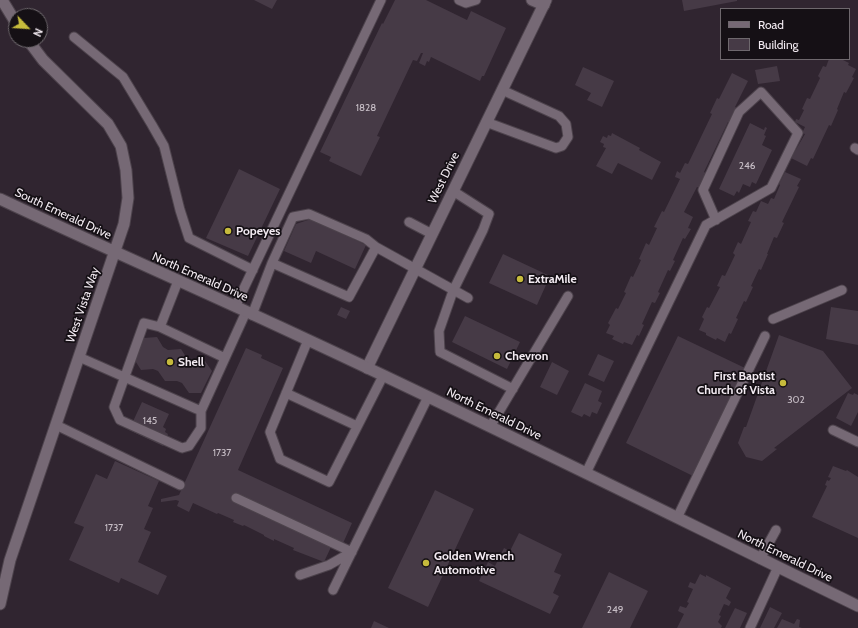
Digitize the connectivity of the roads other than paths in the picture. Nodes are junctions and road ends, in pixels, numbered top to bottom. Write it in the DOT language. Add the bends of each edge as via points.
graph roads {
  1 [pos="2,0"];
  2 [pos="381,0"];
  3 [pos="459,0"];
  4 [pos="476,0"];
  5 [pos="532,0"];
  6 [pos="545,3"];
  7 [pos="8,10"];
  8 [pos="74,37"];
  9 [pos="34,48"];
  10 [pos="502,90"];
  11 [pos="486,122"];
  12 [pos="452,191"];
  13 [pos="0,199"];
  14 [pos="716,220"];
  15 [pos="409,222"];
  16 [pos="432,234"];
  17 [pos="376,247"];
  18 [pos="114,252"];
  19 [pos="272,264"];
  20 [pos="253,270"];
  21 [pos="415,270"];
  22 [pos="178,281"];
  23 [pos="842,290"];
  24 [pos="454,291"];
  25 [pos="568,296"];
  26 [pos="468,298"];
  27 [pos="235,307"];
  28 [pos="249,313"];
  29 [pos="773,319"];
  30 [pos="160,327"];
  31 [pos="765,336"];
  32 [pos="308,340"];
  33 [pos="79,357"];
  34 [pos="225,358"];
  35 [pos="367,368"];
  36 [pos="383,376"];
  37 [pos="124,377"];
  38 [pos="513,389"];
  39 [pos="286,393"];
  40 [pos="428,397"];
  41 [pos="201,412"];
  42 [pos="56,425"];
  43 [pos="357,426"];
  44 [pos="490,427"];
  45 [pos="833,430"];
  46 [pos="858,442"];
  47 [pos="586,474"];
  48 [pos="180,485"];
  49 [pos="236,498"];
  50 [pos="677,518"];
  51 [pos="776,530"];
  52 [pos="352,552"];
  53 [pos="760,559"];
  54 [pos="778,567"];
  55 [pos="300,575"];
  56 [pos="333,590"];
  57 [pos="0,604"];
  58 [pos="858,606"];
  59 [pos="750,628"];
  1 -- 7 [label="main road"];
  2 -- 20 [label="lane"];
  3 -- 4 [label="lane" via="466,3"];
  5 -- 6 [label="main road"];
  6 -- 10 [label="main road, West Drive"];
  8 -- 20 [label="lane" via="123,77 152,125 164,146 189,238"];
  9 -- 18 [label="main road, West Vista Way" via="108,124 121,146 128,198 124,224"];
  10 -- 11 [label="main road, West Drive"];
  10 -- 11 [label="lane" via="559,116 566,124 568,137 562,146 556,148"];
  11 -- 12 [label="main road, West Drive"];
  12 -- 16 [label="main road, West Drive"];
  12 -- 24 [label="lane" via="489,214"];
  13 -- 18 [label="main road, South Emerald Drive"];
  14 -- 14 [label="lane" via="771,188 798,133 761,92 740,112 703,190"];
  14 -- 47 [label="lane" via="706,225"];
  15 -- 16 [label="lane"];
  16 -- 21 [label="main road, West Drive"];
  17 -- 19 [label="lane" via="349,297"];
  17 -- 19 [label="lane" via="366,239 309,214 293,217"];
  17 -- 21 [label="lane"];
  18 -- 22 [label="main road, North Emerald Drive"];
  18 -- 33 [label="main road, West Vista Way"];
  19 -- 28 [label="lane"];
  20 -- 27 [label="lane"];
  21 -- 24 [label="lane"];
  21 -- 35 [label="main road, West Drive"];
  22 -- 27 [label="main road, North Emerald Drive"];
  22 -- 30 [label="lane"];
  23 -- 29 [label="lane"];
  24 -- 26 [label="lane"];
  24 -- 38 [label="lane" via="439,331 440,352"];
  25 -- 38 [label="lane"];
  27 -- 28 [label="main road, North Emerald Drive"];
  28 -- 32 [label="main road, North Emerald Drive"];
  28 -- 34 [label="lane"];
  30 -- 34 [label="lane"];
  30 -- 37 [label="lane" via="144,323"];
  31 -- 50 [label="lane"];
  32 -- 35 [label="main road, North Emerald Drive"];
  32 -- 39 [label="lane"];
  33 -- 37 [label="lane"];
  33 -- 42 [label="main road, West Vista Way"];
  34 -- 41 [label="lane"];
  35 -- 36 [label="main road, North Emerald Drive"];
  36 -- 40 [label="main road, North Emerald Drive"];
  36 -- 43 [label="lane"];
  37 -- 41 [label="lane"];
  37 -- 41 [label="lane" via="114,407 120,420 182,448 189,446 201,428"];
  38 -- 44 [label="lane"];
  39 -- 43 [label="lane"];
  39 -- 43 [label="lane" via="270,432 280,459 329,482"];
  40 -- 44 [label="main road, North Emerald Drive"];
  40 -- 52 [label="lane"];
  42 -- 48 [label="lane"];
  42 -- 57 [label="main road, West Vista Way" via="10,560"];
  44 -- 47 [label="main road, North Emerald Drive"];
  45 -- 46 [label="lane"];
  47 -- 50 [label="main road, North Emerald Drive"];
  49 -- 52 [label="lane"];
  50 -- 53 [label="main road, North Emerald Drive"];
  51 -- 53 [label="lane"];
  52 -- 55 [label="lane" via="329,565"];
  52 -- 56 [label="lane"];
  53 -- 54 [label="main road, North Emerald Drive"];
  54 -- 58 [label="main road, North Emerald Drive"];
  54 -- 59 [label="lane"];
}
